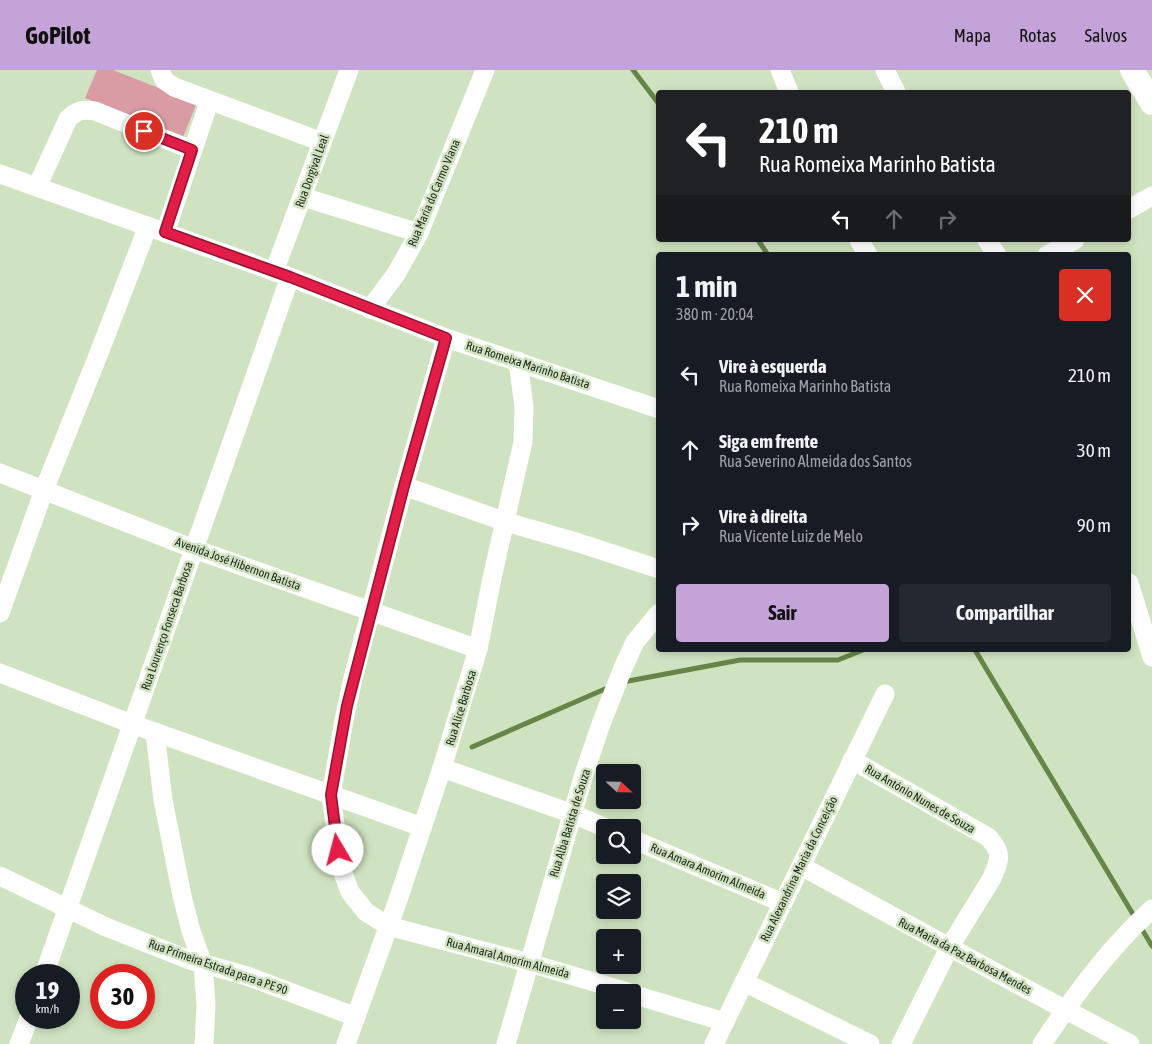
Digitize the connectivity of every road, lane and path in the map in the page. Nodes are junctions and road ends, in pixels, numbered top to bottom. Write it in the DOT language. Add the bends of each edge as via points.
graph roads {
  1 [pos="160,70"];
  2 [pos="349,70"];
  3 [pos="780,70"];
  4 [pos="884,70"];
  5 [pos="1132,70"];
  6 [pos="480,72"];
  7 [pos="788,90"];
  8 [pos="895,90"];
  9 [pos="1151,98"];
  10 [pos="209,102"];
  11 [pos="322,142"];
  12 [pos="192,150"];
  13 [pos="0,174"];
  14 [pos="37,186"];
  15 [pos="1152,196"];
  16 [pos="302,197"];
  17 [pos="1131,208"];
  18 [pos="156,230"];
  19 [pos="419,233"];
  20 [pos="1071,242"];
  21 [pos="1053,252"];
  22 [pos="282,275"];
  23 [pos="370,309"];
  24 [pos="446,338"];
  25 [pos="518,361"];
  26 [pos="656,408"];
  27 [pos="0,473"];
  28 [pos="404,486"];
  29 [pos="44,490"];
  30 [pos="506,522"];
  31 [pos="194,549"];
  32 [pos="656,568"];
  33 [pos="1131,589"];
  34 [pos="371,611"];
  35 [pos="0,613"];
  36 [pos="656,616"];
  37 [pos="478,649"];
  38 [pos="1152,657"];
  39 [pos="0,672"];
  40 [pos="885,694"];
  41 [pos="132,724"];
  42 [pos="155,732"];
  43 [pos="852,760"];
  44 [pos="442,768"];
  45 [pos="331,795"];
  46 [pos="573,814"];
  47 [pos="596,824"];
  48 [pos="422,828"];
  49 [pos="641,843"];
  50 [pos="801,866"];
  51 [pos="0,876"];
  52 [pos="783,903"];
  53 [pos="67,908"];
  54 [pos="1150,910"];
  55 [pos="388,926"];
  56 [pos="949,948"];
  57 [pos="529,963"];
  58 [pos="48,964"];
  59 [pos="203,964"];
  60 [pos="744,982"];
  61 [pos="601,984"];
  62 [pos="641,997"];
  63 [pos="1065,1009"];
  64 [pos="356,1017"];
  65 [pos="725,1022"];
  66 [pos="25,1029"];
  67 [pos="19,1044"];
  68 [pos="204,1044"];
  69 [pos="346,1044"];
  70 [pos="506,1044"];
  71 [pos="714,1044"];
  72 [pos="870,1044"];
  73 [pos="901,1044"];
  74 [pos="1042,1044"];
  75 [pos="1130,1044"];
  1 -- 10 [label="street" via="164,80 174,87"];
  2 -- 11 [label="street, Rua Dorgival Leal"];
  3 -- 7 [label="street"];
  4 -- 8 [label="street"];
  5 -- 9 [label="street"];
  6 -- 19 [label="street, Rua Maria do Carmo Viana"];
  10 -- 11 [label="street"];
  10 -- 12 [label="street"];
  11 -- 16 [label="street, Rua Dorgival Leal"];
  12 -- 14 [label="street" via="83,109 68,119"];
  12 -- 18 [label="street"];
  13 -- 14 [label="street, Rua Romeixa Marinho Batista"];
  14 -- 18 [label="street, Rua Romeixa Marinho Batista"];
  15 -- 17 [label="street"];
  16 -- 19 [label="street"];
  16 -- 22 [label="street, Rua Dorgival Leal"];
  18 -- 22 [label="street, Rua Romeixa Marinho Batista"];
  18 -- 29 [label="street" via="100,353"];
  19 -- 23 [label="street, Rua Maria do Carmo Viana" via="396,274"];
  20 -- 21 [label="street"];
  22 -- 23 [label="street, Rua Romeixa Marinho Batista"];
  22 -- 31 [label="street, Rua Lourenço Fonseca Barbosa"];
  23 -- 24 [label="street, Rua Romeixa Marinho Batista"];
  24 -- 25 [label="street, Rua Romeixa Marinho Batista"];
  24 -- 28 [label="street, Rua Amaral Amorim Almeida"];
  25 -- 26 [label="street, Rua Romeixa Marinho Batista"];
  25 -- 30 [label="street, Rua Alice Barbosa" via="524,407 523,442"];
  27 -- 29 [label="street, Avenida José Hibernon Batista"];
  28 -- 30 [label="street"];
  28 -- 34 [label="street, Rua Amaral Amorim Almeida"];
  29 -- 31 [label="street, Avenida José Hibernon Batista"];
  29 -- 35 [label="street"];
  30 -- 32 [label="street"];
  30 -- 37 [label="street, Rua Alice Barbosa"];
  31 -- 34 [label="street, Avenida José Hibernon Batista"];
  31 -- 41 [label="street, Rua Lourenço Fonseca Barbosa"];
  33 -- 38 [label="street"];
  34 -- 37 [label="street, Avenida José Hibernon Batista"];
  34 -- 45 [label="street, Rua Amaral Amorim Almeida" via="353,678"];
  36 -- 46 [label="street, Rua Alba Batista de Souza" via="635,642 623,668 601,724"];
  37 -- 44 [label="street, Rua Alice Barbosa"];
  39 -- 41 [label="street"];
  40 -- 43 [label="street, Rua Alexandrina Maria da Conceição"];
  41 -- 42 [label="street"];
  41 -- 53 [label="street, Rua Lourenço Fonseca Barbosa"];
  42 -- 45 [label="street"];
  42 -- 59 [label="street" via="163,800 180,886"];
  43 -- 50 [label="street, Rua Alexandrina Maria da Conceição"];
  43 -- 56 [label="street, Rua António Nunes de Souza" via="988,837 1000,853 992,878"];
  44 -- 46 [label="street"];
  44 -- 48 [label="street, Rua Alice Barbosa"];
  45 -- 48 [label="street"];
  45 -- 55 [label="street, Rua Amaral Amorim Almeida" via="341,868 350,892 366,912"];
  46 -- 47 [label="street"];
  46 -- 57 [label="street, Rua Alba Batista de Souza"];
  48 -- 55 [label="street, Rua Alice Barbosa"];
  49 -- 52 [label="street, Rua Amara Amorim Almeida"];
  50 -- 52 [label="street, Rua Alexandrina Maria da Conceição"];
  50 -- 56 [label="street, Rua Maria da Paz Barbosa Mendes"];
  51 -- 53 [label="street, Rua Primeira Estrada para a PE 90"];
  52 -- 60 [label="street, Rua Alexandrina Maria da Conceição"];
  53 -- 58 [label="street, Rua Lourenço Fonseca Barbosa"];
  53 -- 59 [label="street, Rua Primeira Estrada para a PE 90" via="106,927"];
  54 -- 63 [label="street"];
  55 -- 57 [label="street, Rua Amaral Amorim Almeida"];
  55 -- 64 [label="street, Rua Alice Barbosa"];
  56 -- 63 [label="street, Rua Maria da Paz Barbosa Mendes"];
  56 -- 73 [label="street"];
  57 -- 61 [label="street, Rua Amaral Amorim Almeida"];
  57 -- 70 [label="street, Rua Alba Batista de Souza"];
  59 -- 64 [label="street, Rua Primeira Estrada para a PE 90" via="247,976"];
  59 -- 68 [label="street"];
  60 -- 65 [label="street, Rua Alexandrina Maria da Conceição"];
  60 -- 72 [label="street"];
  62 -- 65 [label="street"];
  63 -- 74 [label="street"];
  63 -- 75 [label="street, Rua Maria da Paz Barbosa Mendes"];
  64 -- 69 [label="street, Rua Alice Barbosa"];
  65 -- 71 [label="street, Rua Alexandrina Maria da Conceição"];
  66 -- 67 [label="street"];
}
